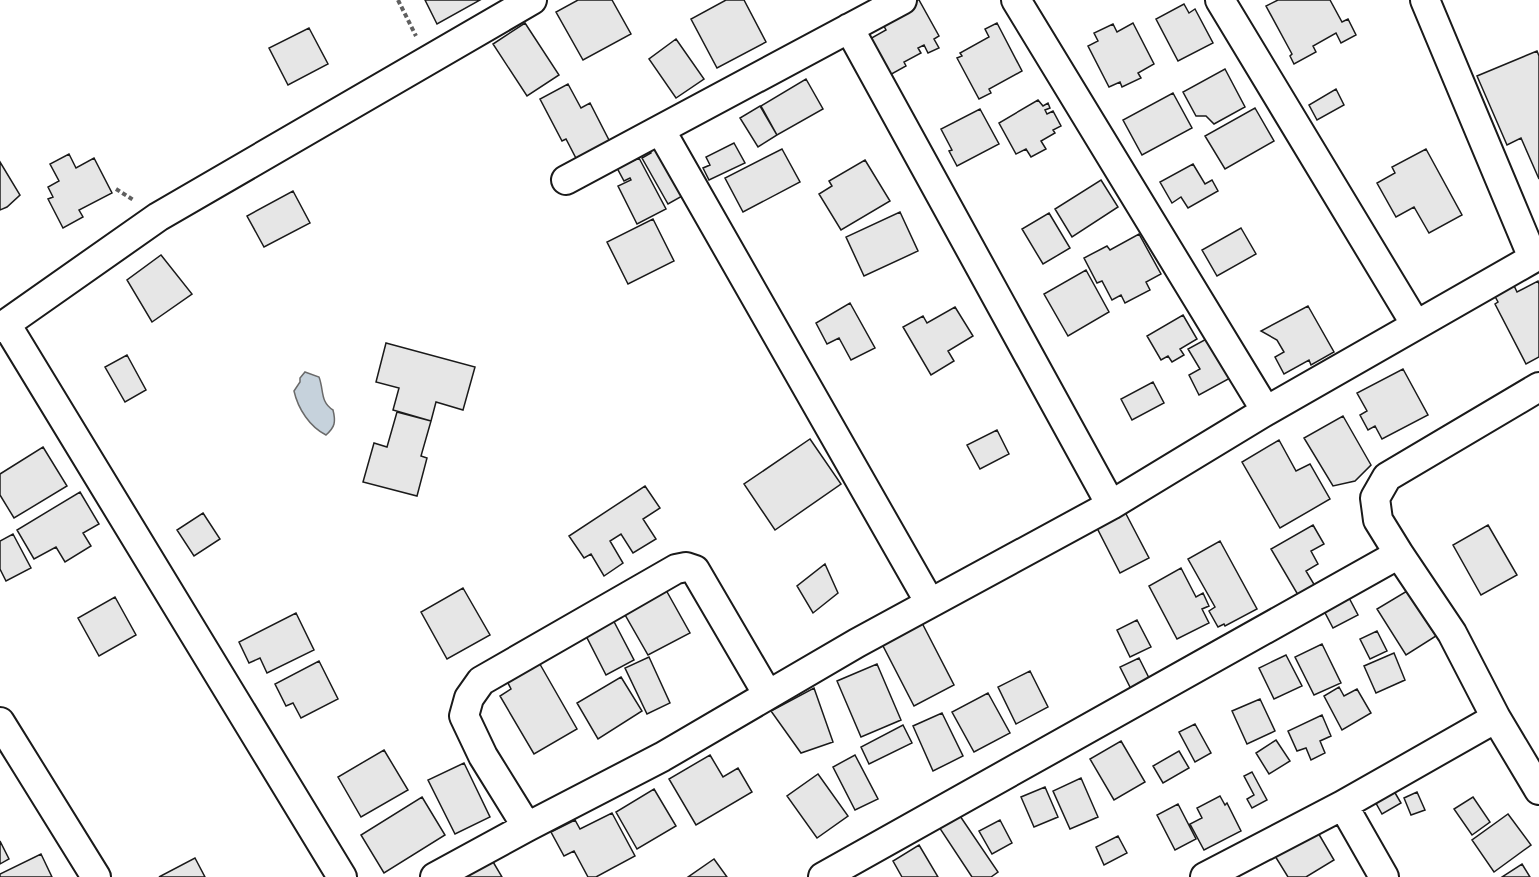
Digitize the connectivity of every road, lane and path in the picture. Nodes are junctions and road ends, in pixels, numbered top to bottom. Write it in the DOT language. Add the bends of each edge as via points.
graph roads {
  1 [pos="398,0"];
  2 [pos="532,0"];
  3 [pos="902,0"];
  4 [pos="1016,0"];
  5 [pos="1220,0"];
  6 [pos="1425,0"];
  7 [pos="849,28"];
  8 [pos="429,61"];
  9 [pos="661,131"];
  10 [pos="566,180"];
  11 [pos="1536,256"];
  12 [pos="1416,325"];
  13 [pos="3,326"];
  14 [pos="1539,387"];
  15 [pos="1266,411"];
  16 [pos="1111,505"];
  17 [pos="1399,554"];
  18 [pos="930,603"];
  19 [pos="768,695"];
  20 [pos="1496,718"];
  21 [pos="0,722"];
  22 [pos="1539,790"];
  23 [pos="1343,805"];
  24 [pos="526,827"];
  25 [pos="96,877"];
  26 [pos="342,877"];
  27 [pos="435,877"];
  28 [pos="823,877"];
  29 [pos="1205,877"];
  30 [pos="1384,877"];
  1 -- 8 [label="path"];
  2 -- 8 [label="street"];
  3 -- 7 [label="street"];
  4 -- 15 [label="street"];
  5 -- 12 [label="street"];
  6 -- 11 [label="street"];
  7 -- 9 [label="street"];
  7 -- 16 [label="street"];
  8 -- 13 [label="street" via="158,217"];
  9 -- 10 [label="street"];
  9 -- 18 [label="street"];
  11 -- 12 [label="street"];
  12 -- 15 [label="street"];
  13 -- 26 [label="street"];
  14 -- 17 [label="street" via="1387,477 1375,498 1378,520"];
  15 -- 16 [label="street"];
  16 -- 18 [label="street"];
  17 -- 20 [label="street" via="1452,633"];
  17 -- 28 [label="street"];
  18 -- 19 [label="street"];
  19 -- 24 [label="street" via="662,757"];
  19 -- 24 [label="street" via="695,570 676,569 481,681 469,698 464,716"];
  20 -- 22 [label="street"];
  20 -- 23 [label="street"];
  21 -- 25 [label="street"];
  23 -- 29 [label="street"];
  23 -- 30 [label="street"];
  24 -- 27 [label="street"];
}
